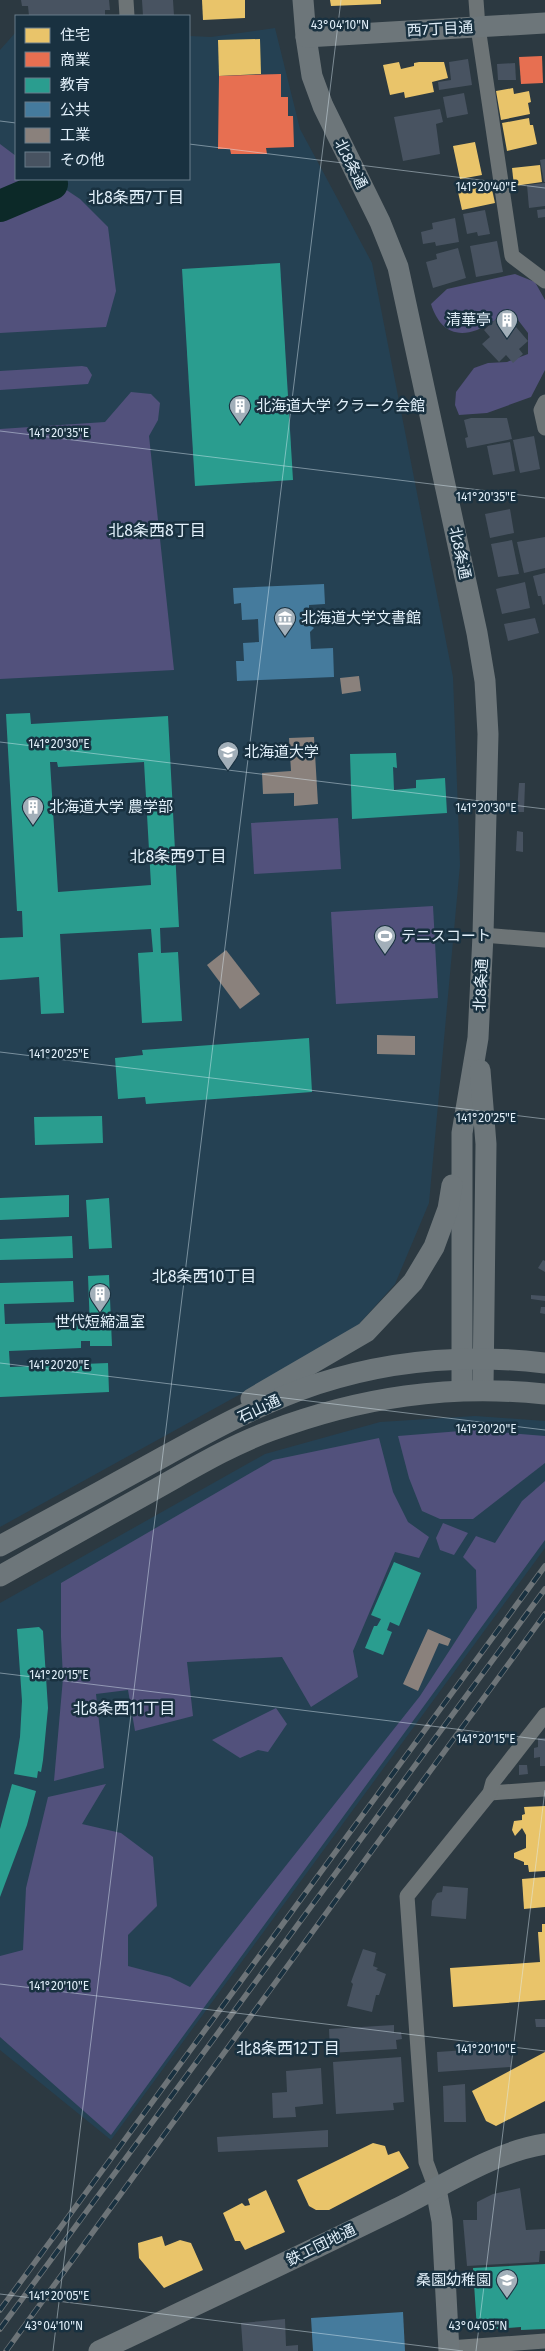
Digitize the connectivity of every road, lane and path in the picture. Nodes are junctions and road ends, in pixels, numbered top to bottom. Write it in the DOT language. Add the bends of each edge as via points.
graph roads {
  1 [pos="126,0"];
  2 [pos="303,0"];
  3 [pos="476,0"];
  4 [pos="127,15"];
  5 [pos="545,23"];
  6 [pos="478,27"];
  7 [pos="306,37"];
  8 [pos="545,281"];
  9 [pos="545,402"];
  10 [pos="545,428"];
  11 [pos="483,935"];
  12 [pos="545,940"];
  13 [pos="478,1038"];
  14 [pos="462,1133"];
  15 [pos="484,1358"];
  16 [pos="461,1359"];
  17 [pos="545,1363"];
  18 [pos="483,1389"];
  19 [pos="462,1390"];
  20 [pos="545,1394"];
  21 [pos="205,1435"];
  22 [pos="0,1546"];
  23 [pos="0,1576"];
  24 [pos="545,1715"];
  25 [pos="545,1789"];
  26 [pos="490,1793"];
  27 [pos="545,2144"];
  28 [pos="436,2189"];
  29 [pos="545,2341"];
  30 [pos="449,2349"];
  31 [pos="99,2351"];
  1 -- 4 [label="street"];
  2 -- 7 [label="street, 北8条通"];
  3 -- 6 [label="street"];
  5 -- 6 [label="street, 西7丁目通"];
  6 -- 7 [label="street, 西7丁目通"];
  6 -- 8 [label="street" via="512,256"];
  7 -- 11 [label="street, 北8条通" via="312,76 323,106 380,222 398,267 477,634 485,681 488,734"];
  9 -- 10 [label="street" via="541,410"];
  11 -- 12 [label="street"];
  11 -- 13 [label="street, 北8条通"];
  13 -- 14 [label="street, 北8条通"];
  13 -- 15 [label="street, 北8条通" via="486,1144"];
  14 -- 16 [label="street, 北8条通"];
  14 -- 21 [label="street" via="448,1209 434,1247 413,1282 366,1332 252,1399"];
  15 -- 16 [label="street, 石山通"];
  15 -- 17 [label="street, 石山通"];
  15 -- 18 [label="street, 北8条通"];
  16 -- 19 [label="street, 北8条通"];
  16 -- 21 [label="street, 石山通" via="409,1363 317,1384"];
  18 -- 19 [label="street, 石山通"];
  18 -- 20 [label="street, 石山通"];
  19 -- 23 [label="street, 石山通" via="372,1400 269,1431 216,1456"];
  21 -- 22 [label="street, 石山通"];
  24 -- 26 [label="street" via="493,1782"];
  25 -- 26 [label="street"];
  26 -- 28 [label="street" via="407,1896 426,2162"];
  27 -- 28 [label="street, 鉄工団地通" via="506,2156"];
  28 -- 30 [label="street" via="442,2220"];
  28 -- 31 [label="street, 鉄工団地通"];
  29 -- 30 [label="street"];
}
